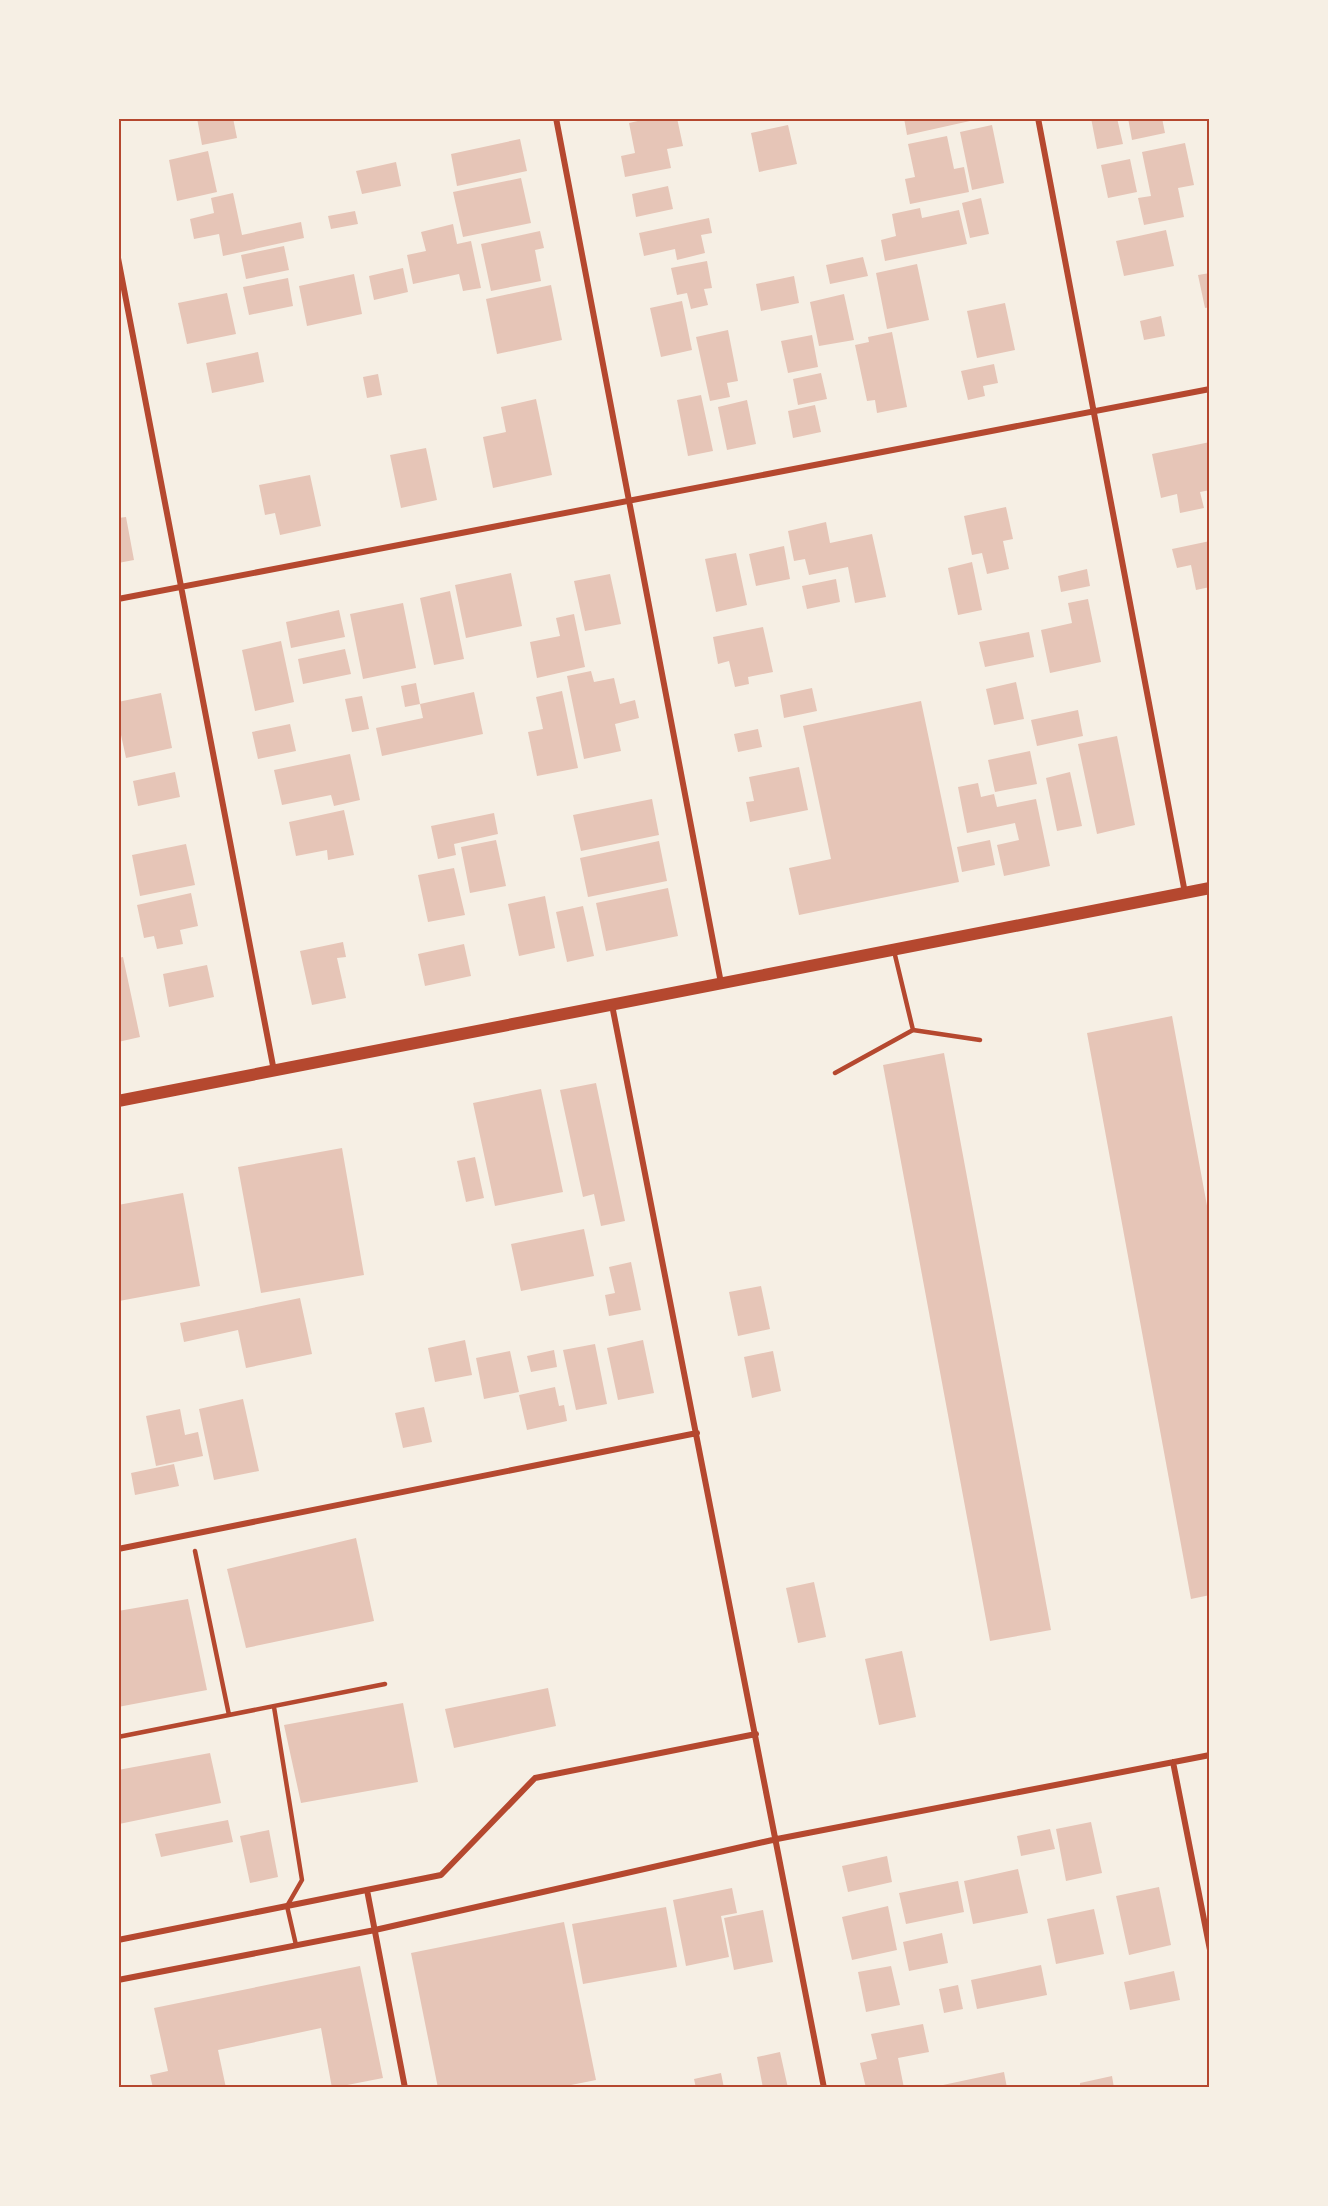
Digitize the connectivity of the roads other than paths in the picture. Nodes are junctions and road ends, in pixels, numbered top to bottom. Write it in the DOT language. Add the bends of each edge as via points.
graph roads {
  1 [pos="556,118"];
  2 [pos="1038,118"];
  3 [pos="118,258"];
  4 [pos="1209,389"];
  5 [pos="1094,411"];
  6 [pos="628,501"];
  7 [pos="181,587"];
  8 [pos="118,599"];
  9 [pos="1209,888"];
  10 [pos="1186,893"];
  11 [pos="894,950"];
  12 [pos="721,983"];
  13 [pos="612,1005"];
  14 [pos="913,1030"];
  15 [pos="980,1040"];
  16 [pos="274,1071"];
  17 [pos="835,1072"];
  18 [pos="118,1101"];
  19 [pos="697,1433"];
  20 [pos="118,1549"];
  21 [pos="195,1551"];
  22 [pos="385,1684"];
  23 [pos="274,1707"];
  24 [pos="228,1714"];
  25 [pos="756,1734"];
  26 [pos="118,1737"];
  27 [pos="1209,1755"];
  28 [pos="1173,1762"];
  29 [pos="777,1839"];
  30 [pos="367,1890"];
  31 [pos="287,1906"];
  32 [pos="375,1930"];
  33 [pos="118,1940"];
  34 [pos="296,1945"];
  35 [pos="1209,1950"];
  36 [pos="118,1980"];
  37 [pos="405,2088"];
  38 [pos="824,2088"];
  1 -- 6 [label="street"];
  2 -- 5 [label="street"];
  3 -- 7 [label="street"];
  4 -- 5 [label="street"];
  5 -- 6 [label="street"];
  5 -- 10 [label="street"];
  6 -- 7 [label="street"];
  6 -- 12 [label="street"];
  7 -- 8 [label="street"];
  7 -- 16 [label="street"];
  9 -- 10 [label="main road"];
  10 -- 11 [label="main road"];
  11 -- 12 [label="main road"];
  11 -- 14 [label="lane"];
  12 -- 13 [label="main road"];
  13 -- 16 [label="main road"];
  13 -- 19 [label="street"];
  14 -- 15 [label="lane"];
  14 -- 17 [label="lane"];
  16 -- 18 [label="main road"];
  19 -- 20 [label="street"];
  19 -- 25 [label="street"];
  21 -- 24 [label="lane"];
  22 -- 23 [label="lane"];
  23 -- 24 [label="lane"];
  23 -- 31 [label="lane" via="302,1880"];
  24 -- 26 [label="lane"];
  25 -- 29 [label="street"];
  25 -- 30 [label="street" via="535,1778 441,1875"];
  27 -- 28 [label="street"];
  28 -- 29 [label="street"];
  28 -- 35 [label="street"];
  29 -- 32 [label="street"];
  29 -- 38 [label="street"];
  30 -- 31 [label="street"];
  30 -- 32 [label="street"];
  31 -- 33 [label="street"];
  31 -- 34 [label="lane"];
  32 -- 34 [label="street"];
  32 -- 37 [label="street"];
  34 -- 36 [label="street"];
}
